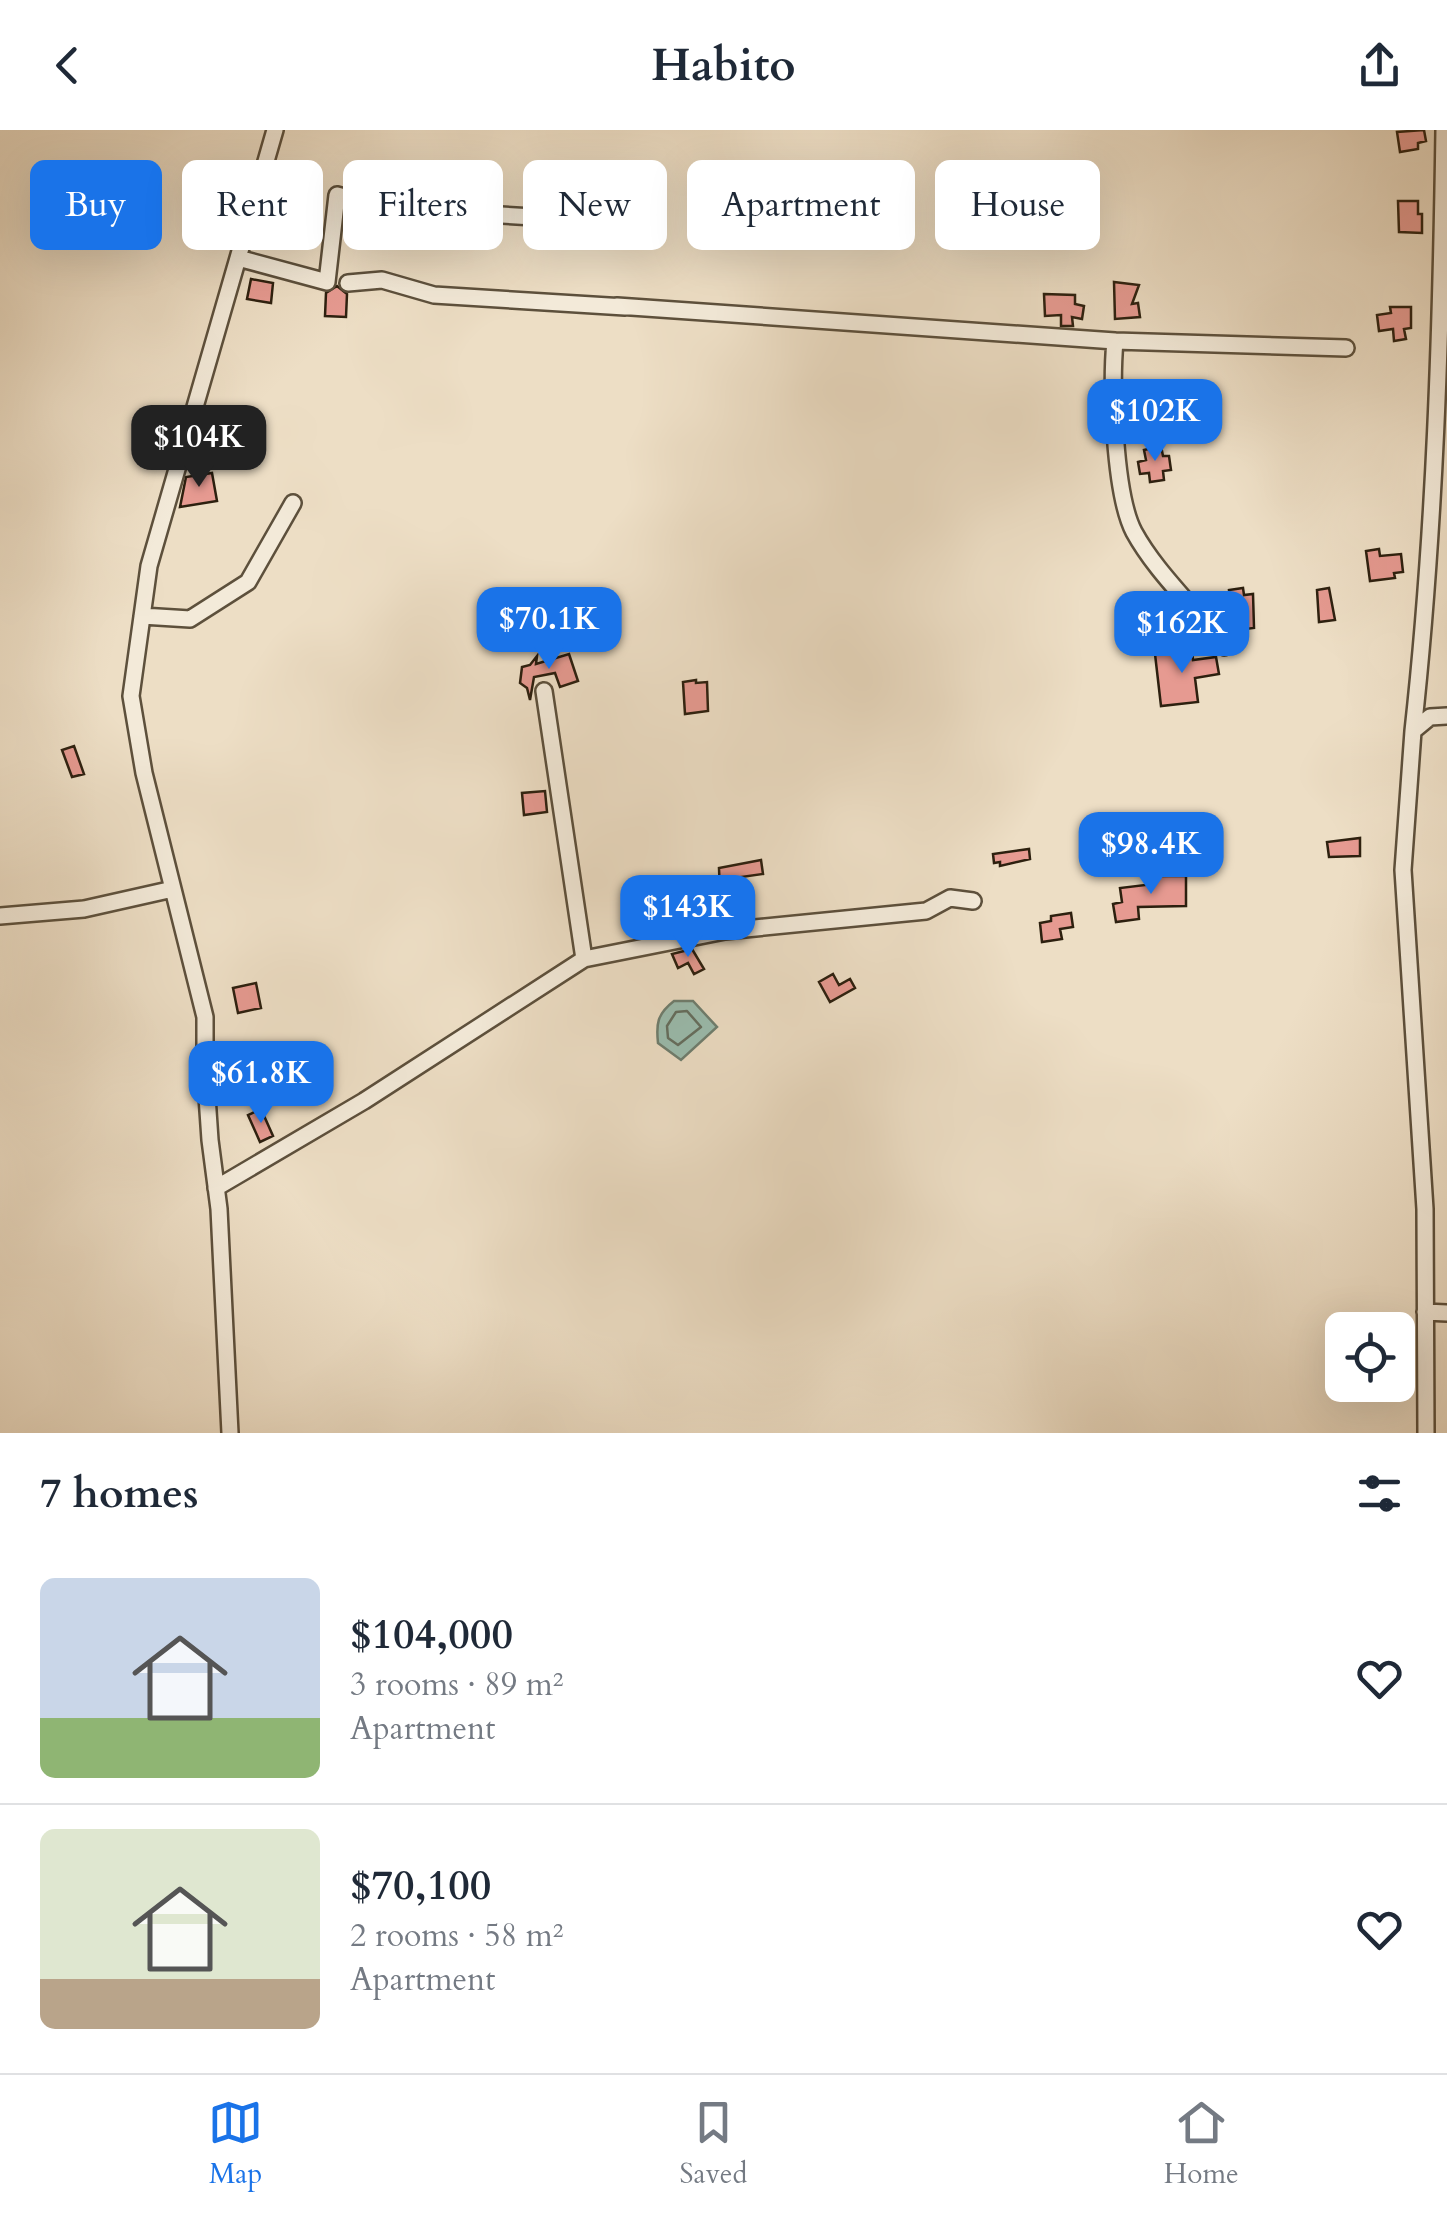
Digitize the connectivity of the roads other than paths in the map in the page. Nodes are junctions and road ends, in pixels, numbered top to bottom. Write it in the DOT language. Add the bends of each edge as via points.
graph roads {
  1 [pos="275,130"];
  2 [pos="1444,130"];
  3 [pos="523,216"];
  4 [pos="238,258"];
  5 [pos="348,283"];
  6 [pos="617,306"];
  7 [pos="634,307"];
  8 [pos="1115,341"];
  9 [pos="1346,348"];
  10 [pos="293,503"];
  11 [pos="142,616"];
  12 [pos="1224,647"];
  13 [pos="544,691"];
  14 [pos="1447,716"];
  15 [pos="1413,732"];
  16 [pos="173,889"];
  17 [pos="973,901"];
  18 [pos="0,916"];
  19 [pos="584,959"];
  20 [pos="216,1188"];
  21 [pos="1425,1312"];
  22 [pos="1447,1314"];
  23 [pos="230,1433"];
  24 [pos="1426,1433"];
  1 -- 4 [label="street"];
  2 -- 15 [label="street" via="1441,350"];
  3 -- 4 [label="street" via="385,208 338,195 326,282"];
  4 -- 11 [label="street" via="149,566"];
  5 -- 6 [label="street" via="382,280 434,295"];
  6 -- 7 [label="street"];
  6 -- 8 [label="street"];
  8 -- 9 [label="street"];
  8 -- 12 [label="street" via="1120,488 1133,530"];
  10 -- 11 [label="street" via="248,582 190,620"];
  11 -- 16 [label="street" via="131,696"];
  13 -- 19 [label="street"];
  14 -- 15 [label="street" via="1430,717"];
  15 -- 21 [label="street" via="1403,870 1425,1209"];
  16 -- 18 [label="street" via="84,909"];
  16 -- 20 [label="street" via="205,1016"];
  17 -- 19 [label="street" via="950,898 926,911 725,931"];
  19 -- 20 [label="street"];
  20 -- 23 [label="street"];
  21 -- 22 [label="street"];
  21 -- 24 [label="street"];
}
